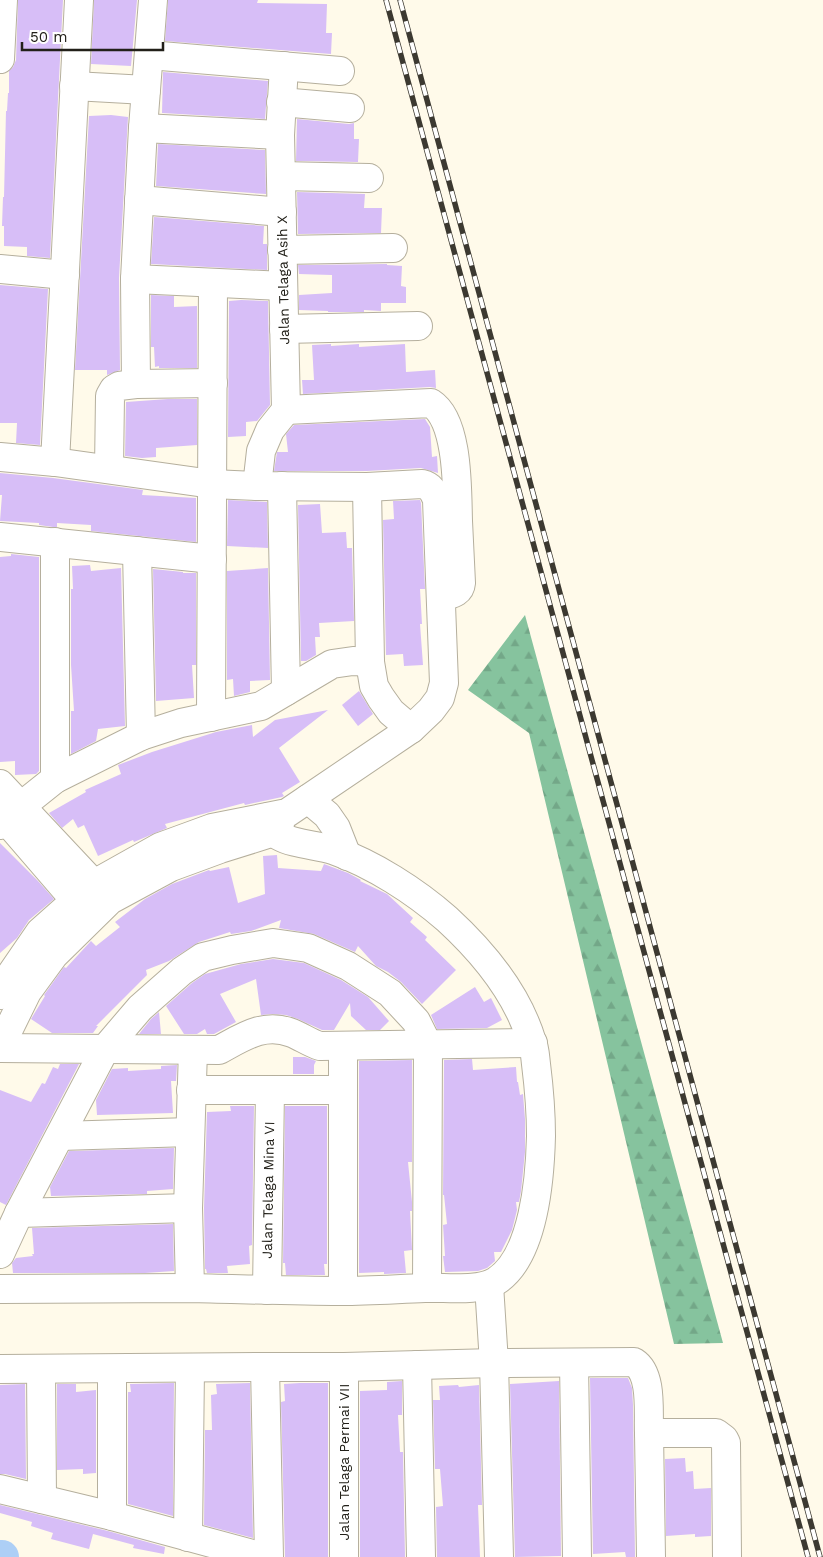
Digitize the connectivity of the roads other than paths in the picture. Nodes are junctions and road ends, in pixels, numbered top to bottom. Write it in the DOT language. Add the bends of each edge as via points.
graph roads {
  1 [pos="3,0"];
  2 [pos="79,0"];
  3 [pos="153,0"];
  4 [pos="150,55"];
  5 [pos="0,60"];
  6 [pos="284,66"];
  7 [pos="340,70"];
  8 [pos="74,86"];
  9 [pos="146,90"];
  10 [pos="281,102"];
  11 [pos="350,108"];
  12 [pos="143,128"];
  13 [pos="280,135"];
  14 [pos="281,176"];
  15 [pos="369,178"];
  16 [pos="139,200"];
  17 [pos="282,212"];
  18 [pos="393,248"];
  19 [pos="282,250"];
  20 [pos="0,269"];
  21 [pos="64,274"];
  22 [pos="135,279"];
  23 [pos="213,283"];
  24 [pos="283,286"];
  25 [pos="418,326"];
  26 [pos="284,329"];
  27 [pos="213,383"];
  28 [pos="136,384"];
  29 [pos="286,410"];
  30 [pos="0,457"];
  31 [pos="55,462"];
  32 [pos="109,469"];
  33 [pos="212,484"];
  34 [pos="270,486"];
  35 [pos="367,487"];
  36 [pos="0,537"];
  37 [pos="55,542"];
  38 [pos="137,551"];
  39 [pos="212,559"];
  40 [pos="441,597"];
  41 [pos="370,662"];
  42 [pos="286,691"];
  43 [pos="211,717"];
  44 [pos="411,728"];
  45 [pos="141,736"];
  46 [pos="56,779"];
  47 [pos="0,784"];
  48 [pos="284,815"];
  49 [pos="7,816"];
  50 [pos="347,856"];
  51 [pos="92,901"];
  52 [pos="0,995"];
  53 [pos="533,1043"];
  54 [pos="428,1045"];
  55 [pos="343,1046"];
  56 [pos="0,1048"];
  57 [pos="105,1049"];
  58 [pos="193,1050"];
  59 [pos="191,1090"];
  60 [pos="270,1090"];
  61 [pos="343,1090"];
  62 [pos="190,1132"];
  63 [pos="60,1136"];
  64 [pos="188,1208"];
  65 [pos="19,1213"];
  66 [pos="0,1254"];
  67 [pos="489,1285"];
  68 [pos="190,1288"];
  69 [pos="427,1288"];
  70 [pos="0,1289"];
  71 [pos="267,1290"];
  72 [pos="343,1292"];
  73 [pos="494,1363"];
  74 [pos="574,1363"];
  75 [pos="417,1365"];
  76 [pos="265,1367"];
  77 [pos="344,1367"];
  78 [pos="112,1368"];
  79 [pos="190,1368"];
  80 [pos="0,1369"];
  81 [pos="41,1369"];
  82 [pos="649,1433"];
  83 [pos="0,1489"];
  84 [pos="42,1499"];
  85 [pos="112,1516"];
  86 [pos="188,1537"];
  87 [pos="263,1557"];
  88 [pos="269,1557"];
  89 [pos="344,1557"];
  90 [pos="421,1557"];
  91 [pos="499,1557"];
  92 [pos="577,1557"];
  93 [pos="651,1557"];
  94 [pos="727,1557"];
  1 -- 5 [label="street"];
  2 -- 8 [label="street"];
  3 -- 4 [label="street"];
  4 -- 6 [label="street"];
  4 -- 9 [label="street"];
  6 -- 7 [label="street"];
  6 -- 10 [label="street, Jalan Telaga Asih X"];
  8 -- 9 [label="street"];
  8 -- 21 [label="street"];
  9 -- 12 [label="street"];
  10 -- 11 [label="street"];
  10 -- 13 [label="street, Jalan Telaga Asih X"];
  12 -- 13 [label="street"];
  12 -- 16 [label="street"];
  13 -- 14 [label="street, Jalan Telaga Asih X"];
  14 -- 15 [label="street"];
  14 -- 17 [label="street, Jalan Telaga Asih X"];
  16 -- 17 [label="street"];
  16 -- 22 [label="street"];
  17 -- 19 [label="street, Jalan Telaga Asih X"];
  18 -- 19 [label="street"];
  19 -- 24 [label="street, Jalan Telaga Asih X"];
  20 -- 21 [label="street"];
  21 -- 31 [label="street"];
  22 -- 23 [label="street"];
  22 -- 28 [label="street"];
  23 -- 24 [label="street"];
  23 -- 27 [label="street"];
  24 -- 26 [label="street, Jalan Telaga Asih X"];
  25 -- 26 [label="street"];
  26 -- 29 [label="street, Jalan Telaga Asih X"];
  27 -- 28 [label="street"];
  27 -- 33 [label="street"];
  28 -- 32 [label="street" via="119,386 110,396"];
  29 -- 34 [label="street" via="270,430 261,451"];
  29 -- 40 [label="street" via="431,404 439,409 453,449 456,470 461,583 457,592"];
  30 -- 31 [label="street"];
  31 -- 32 [label="street"];
  32 -- 33 [label="street"];
  33 -- 34 [label="street"];
  33 -- 39 [label="street"];
  34 -- 35 [label="street"];
  34 -- 42 [label="street"];
  35 -- 40 [label="street" via="422,484 432,489 437,500"];
  35 -- 41 [label="street"];
  36 -- 37 [label="street"];
  37 -- 38 [label="street"];
  37 -- 46 [label="street"];
  38 -- 39 [label="street"];
  38 -- 45 [label="street"];
  39 -- 43 [label="street"];
  40 -- 44 [label="street" via="444,683 440,698"];
  41 -- 42 [label="street" via="332,664"];
  41 -- 44 [label="street" via="374,686 381,698 390,712"];
  42 -- 43 [label="street" via="261,706"];
  43 -- 45 [label="street"];
  44 -- 48 [label="street"];
  45 -- 46 [label="street"];
  46 -- 49 [label="street"];
  47 -- 49 [label="street"];
  48 -- 50 [label="street" via="327,815"];
  48 -- 50 [label="street" via="278,836"];
  48 -- 51 [label="street" via="220,849"];
  49 -- 51 [label="street"];
  50 -- 53 [label="street" via="374,867 434,908 456,928 500,980 520,1010"];
  51 -- 52 [label="street" via="40,932"];
  51 -- 56 [label="street" via="27,992"];
  53 -- 54 [label="street"];
  53 -- 67 [label="street" via="541,1125 540,1174 535,1204 521,1251 507,1272"];
  54 -- 55 [label="street"];
  54 -- 57 [label="street" via="416,1021 390,993 348,966 308,948 273,942 203,958 182,971 140,1008"];
  54 -- 69 [label="street"];
  55 -- 58 [label="street" via="310,1044 289,1032 265,1030 242,1036 219,1050"];
  55 -- 61 [label="street"];
  56 -- 57 [label="street"];
  57 -- 58 [label="street"];
  57 -- 63 [label="street"];
  58 -- 59 [label="street"];
  59 -- 60 [label="street"];
  59 -- 62 [label="street"];
  60 -- 61 [label="street"];
  60 -- 71 [label="street, Jalan Telaga Mina VI"];
  61 -- 72 [label="street"];
  62 -- 63 [label="street"];
  62 -- 64 [label="street"];
  63 -- 65 [label="street"];
  64 -- 65 [label="street"];
  64 -- 68 [label="street"];
  65 -- 66 [label="street"];
  67 -- 69 [label="street"];
  67 -- 73 [label="street"];
  68 -- 70 [label="street"];
  68 -- 71 [label="street"];
  69 -- 72 [label="street"];
  71 -- 72 [label="street"];
  73 -- 74 [label="street"];
  73 -- 75 [label="street"];
  73 -- 91 [label="street"];
  74 -- 82 [label="street" via="634,1362 640,1366 647,1380"];
  74 -- 92 [label="street"];
  75 -- 77 [label="street"];
  75 -- 90 [label="street"];
  76 -- 77 [label="street"];
  76 -- 79 [label="street"];
  76 -- 88 [label="street"];
  77 -- 89 [label="street, Jalan Telaga Permai VII"];
  78 -- 79 [label="street"];
  78 -- 81 [label="street"];
  78 -- 85 [label="street"];
  79 -- 86 [label="street"];
  80 -- 81 [label="street"];
  81 -- 84 [label="street"];
  82 -- 93 [label="street"];
  82 -- 94 [label="street" via="716,1433 724,1439 727,1448"];
  83 -- 84 [label="street"];
  84 -- 85 [label="street"];
  85 -- 86 [label="street"];
  86 -- 87 [label="street"];
}
